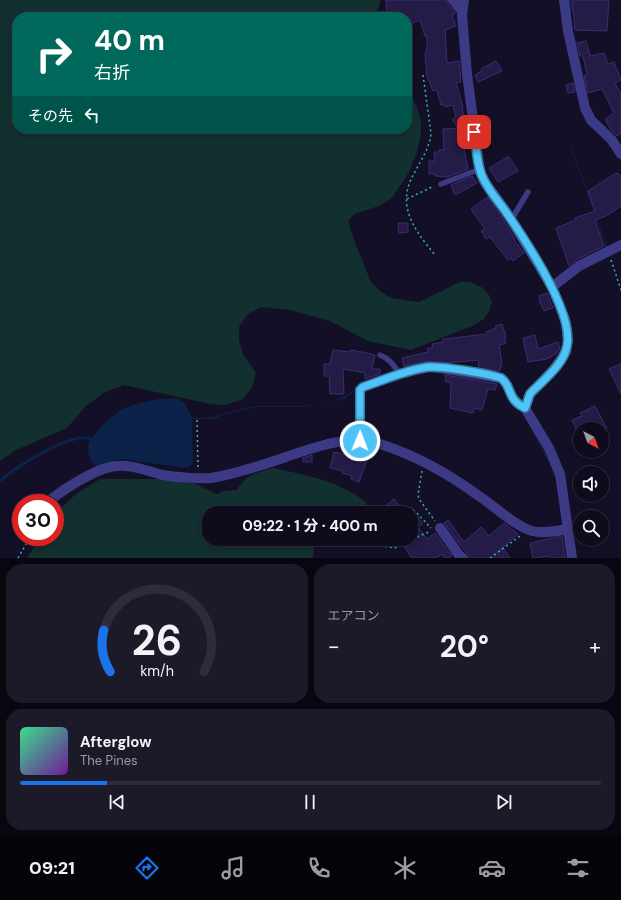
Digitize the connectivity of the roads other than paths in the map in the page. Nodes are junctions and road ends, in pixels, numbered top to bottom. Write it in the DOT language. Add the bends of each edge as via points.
graph roads {
  1 [pos="453,0"];
  2 [pos="464,0"];
  3 [pos="564,0"];
  4 [pos="462,11"];
  5 [pos="621,154"];
  6 [pos="480,169"];
  7 [pos="441,184"];
  8 [pos="528,192"];
  9 [pos="511,220"];
  10 [pos="621,245"];
  11 [pos="552,287"];
  12 [pos="380,355"];
  13 [pos="400,374"];
  14 [pos="525,408"];
  15 [pos="360,441"];
  16 [pos="59,494"];
  17 [pos="440,528"];
  18 [pos="568,529"];
  19 [pos="463,558"];
  20 [pos="572,558"];
  1 -- 4 [label="street"];
  2 -- 4 [label="street"];
  3 -- 5 [label="street" via="585,108 591,120"];
  4 -- 6 [label="street" via="467,74"];
  6 -- 7 [label="lane"];
  6 -- 9 [label="street" via="484,181"];
  8 -- 9 [label="lane"];
  9 -- 11 [label="street"];
  10 -- 11 [label="street" via="578,266"];
  11 -- 14 [label="street" via="566,322 566,352 530,394"];
  12 -- 13 [label="lane" via="392,363"];
  13 -- 14 [label="street" via="429,367 498,377 504,380 511,396"];
  13 -- 15 [label="street" via="361,388"];
  14 -- 18 [label="street" via="556,463"];
  15 -- 16 [label="street" via="321,445 243,471 209,478 164,475 122,465 92,473"];
  15 -- 18 [label="street" via="384,445 439,470 526,528 539,532"];
  17 -- 19 [label="street"];
  18 -- 20 [label="street"];
}
